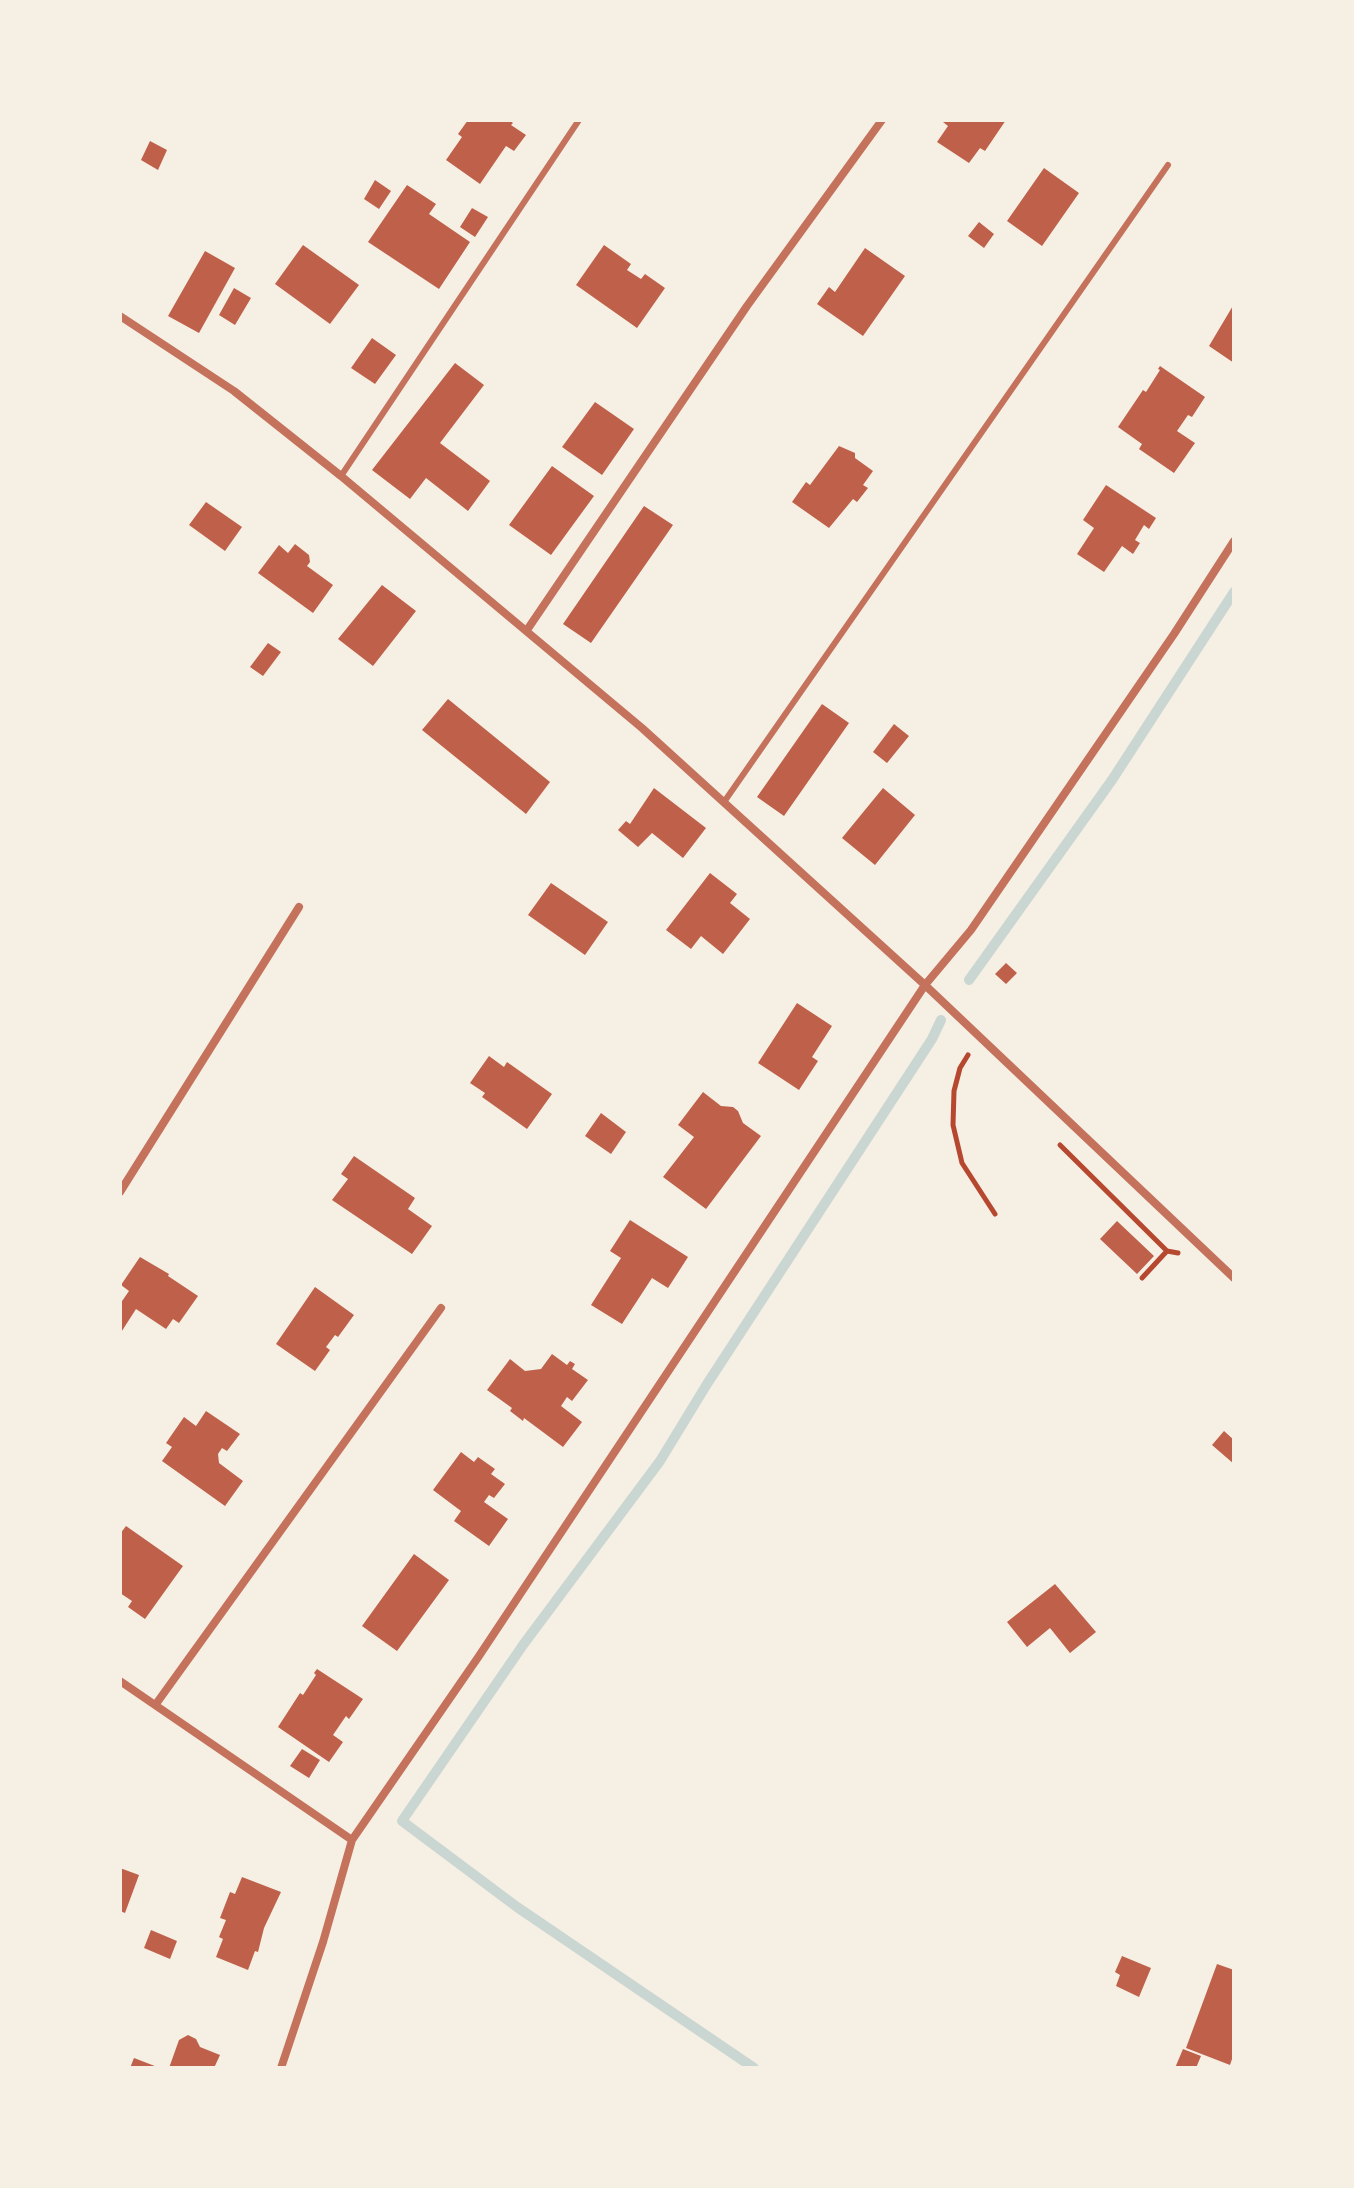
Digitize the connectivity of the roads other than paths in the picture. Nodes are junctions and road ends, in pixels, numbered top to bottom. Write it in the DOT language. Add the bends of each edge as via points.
graph roads {
  1 [pos="579,120"];
  2 [pos="882,120"];
  3 [pos="1168,165"];
  4 [pos="120,316"];
  5 [pos="341,476"];
  6 [pos="1234,541"];
  7 [pos="527,630"];
  8 [pos="724,802"];
  9 [pos="299,907"];
  10 [pos="925,985"];
  11 [pos="120,1192"];
  12 [pos="1234,1278"];
  13 [pos="441,1308"];
  14 [pos="120,1681"];
  15 [pos="156,1704"];
  16 [pos="352,1840"];
  17 [pos="281,2068"];
  1 -- 5 [label="lane"];
  2 -- 7 [label="street" via="747,306"];
  3 -- 8 [label="lane"];
  4 -- 5 [label="street" via="234,391"];
  5 -- 7 [label="street"];
  6 -- 10 [label="street" via="980,917"];
  7 -- 8 [label="street"];
  8 -- 10 [label="street"];
  9 -- 11 [label="street"];
  10 -- 12 [label="street"];
  10 -- 16 [label="street"];
  13 -- 15 [label="street"];
  14 -- 15 [label="street"];
  15 -- 16 [label="street"];
  16 -- 17 [label="street"];
}
